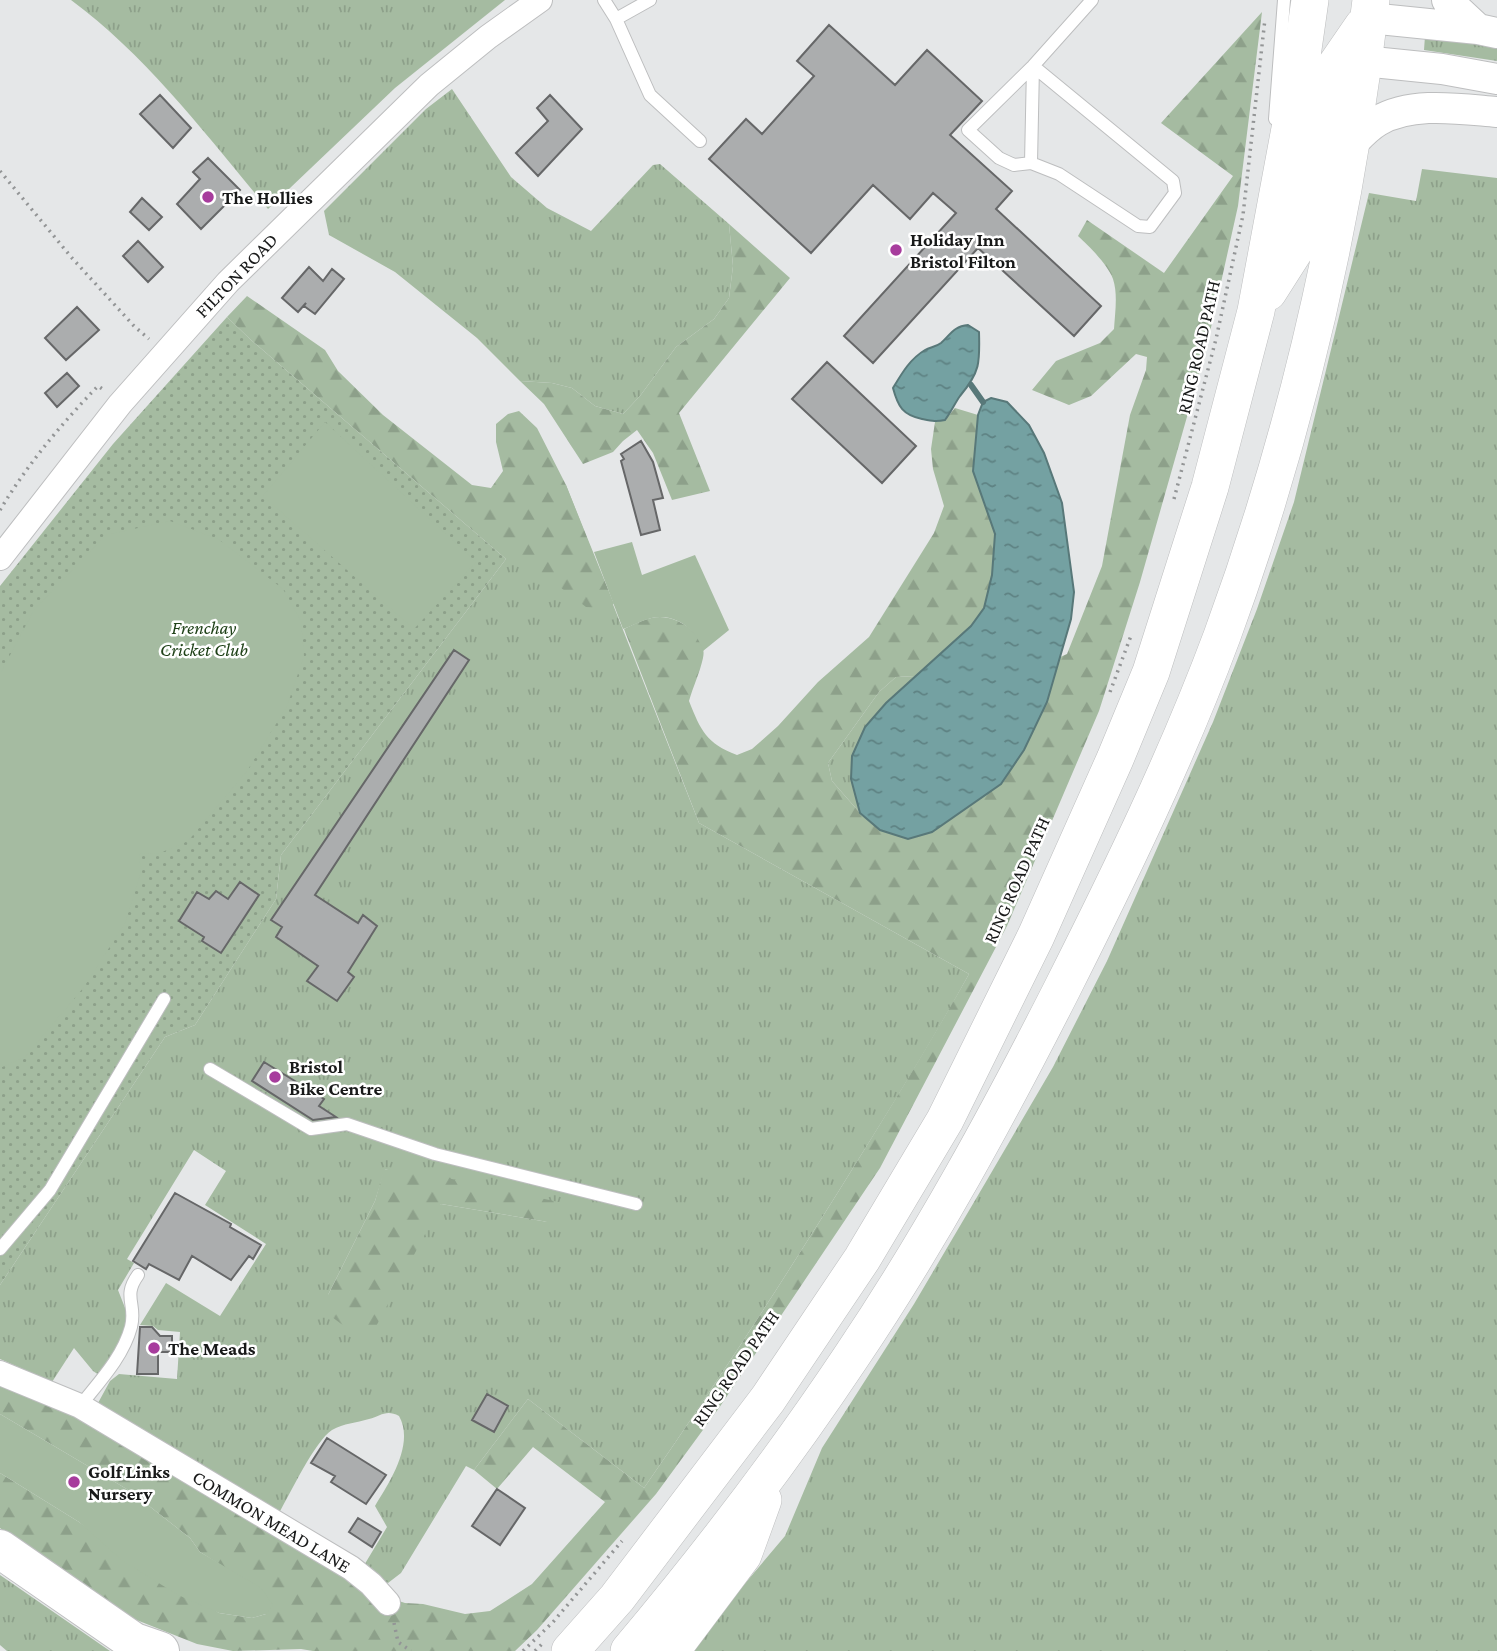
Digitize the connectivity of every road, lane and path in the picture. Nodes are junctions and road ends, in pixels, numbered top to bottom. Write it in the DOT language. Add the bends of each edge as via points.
graph roads {
  1 [pos="540,0"];
  2 [pos="604,0"];
  3 [pos="650,0"];
  4 [pos="1092,0"];
  5 [pos="1284,0"];
  6 [pos="1310,0"];
  7 [pos="1318,0"];
  8 [pos="1447,0"];
  9 [pos="1370,9"];
  10 [pos="1265,14"];
  11 [pos="616,19"];
  12 [pos="1488,31"];
  13 [pos="1355,55"];
  14 [pos="1033,66"];
  15 [pos="1497,79"];
  16 [pos="1497,112"];
  17 [pos="1274,128"];
  18 [pos="700,141"];
  19 [pos="1349,147"];
  20 [pos="1273,153"];
  21 [pos="1031,163"];
  22 [pos="0,171"];
  23 [pos="1273,228"];
  24 [pos="1256,311"];
  25 [pos="163,352"];
  26 [pos="120,404"];
  27 [pos="1174,502"];
  28 [pos="0,510"];
  29 [pos="0,558"];
  30 [pos="1134,627"];
  31 [pos="1107,700"];
  32 [pos="164,999"];
  33 [pos="210,1069"];
  34 [pos="636,1204"];
  35 [pos="0,1249"];
  36 [pos="138,1275"];
  37 [pos="0,1373"];
  38 [pos="79,1406"];
  39 [pos="773,1469"];
  40 [pos="630,1532"];
  41 [pos="0,1549"];
  42 [pos="388,1603"];
  43 [pos="559,1645"];
  44 [pos="160,1651"];
  45 [pos="411,1651"];
  46 [pos="523,1651"];
  47 [pos="535,1651"];
  48 [pos="629,1651"];
  49 [pos="671,1651"];
  1 -- 25 [label="street, FILTON ROAD" via="460,59 404,109"];
  2 -- 11 [label="lane"];
  3 -- 11 [label="lane"];
  4 -- 14 [label="lane"];
  5 -- 17 [label="lane"];
  6 -- 23 [label="main road"];
  7 -- 13 [label="main road" via="1332,30"];
  8 -- 12 [label="street"];
  9 -- 12 [label="street"];
  9 -- 13 [label="main road"];
  10 -- 27 [label="path, RING ROAD PATH" via="1243,215"];
  11 -- 18 [label="lane" via="650,95"];
  13 -- 15 [label="street"];
  13 -- 19 [label="main road"];
  13 -- 24 [label="main road" via="1330,74 1296,248"];
  14 -- 21 [label="lane"];
  14 -- 21 [label="lane" via="968,130 999,158 1014,165"];
  14 -- 21 [label="lane" via="1173,181 1175,193 1150,227 1138,226 1059,174"];
  16 -- 19 [label="street" via="1444,108 1392,114 1363,131"];
  19 -- 39 [label="main road" via="1311,341 1277,467 1220,640 1165,774 1080,954 950,1197 852,1356"];
  20 -- 23 [label="lane"];
  22 -- 25 [label="path" via="72,258"];
  23 -- 24 [label="main road"];
  24 -- 43 [label="main road" via="1210,487 1151,672 1036,936 945,1120 862,1259 768,1399 617,1598"];
  25 -- 26 [label="street, FILTON ROAD"];
  26 -- 28 [label="path" via="98,386"];
  26 -- 29 [label="street, FILTON ROAD"];
  30 -- 31 [label="path"];
  32 -- 35 [label="lane" via="50,1189"];
  33 -- 34 [label="lane" via="311,1129 346,1124 435,1154"];
  36 -- 38 [label="lane" via="130,1286 133,1314 122,1349"];
  37 -- 38 [label="street, COMMON MEAD LANE"];
  38 -- 42 [label="street, COMMON MEAD LANE" via="351,1568"];
  39 -- 48 [label="main road"];
  39 -- 49 [label="main road" via="743,1555"];
  40 -- 46 [label="path"];
  41 -- 44 [label="highway" via="134,1642"];
  42 -- 45 [label="path" via="398,1642"];
  43 -- 47 [label="path"];
}
